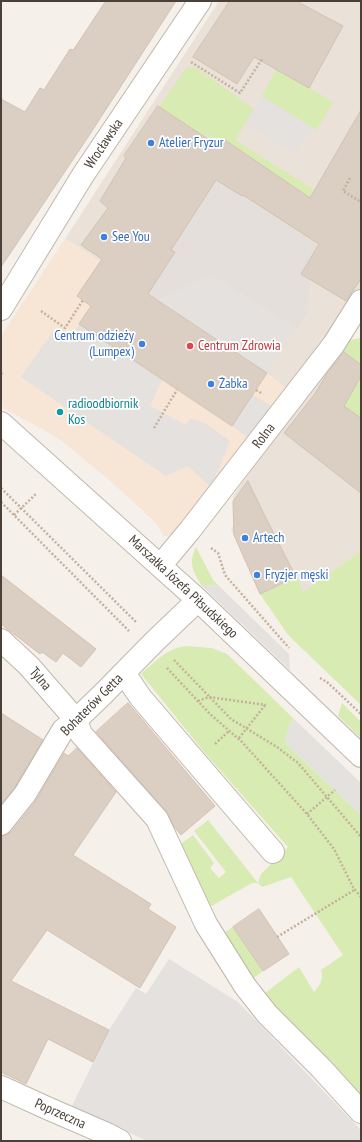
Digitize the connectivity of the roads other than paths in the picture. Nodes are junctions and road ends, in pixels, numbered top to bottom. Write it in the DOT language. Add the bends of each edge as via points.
graph roads {
  1 [pos="200,1"];
  2 [pos="1,309"];
  3 [pos="358,311"];
  4 [pos="1,423"];
  5 [pos="160,566"];
  6 [pos="198,600"];
  7 [pos="1,640"];
  8 [pos="124,673"];
  9 [pos="76,720"];
  10 [pos="361,756"];
  11 [pos="1,824"];
  12 [pos="272,852"];
  13 [pos="1,1086"];
  14 [pos="361,1112"];
  15 [pos="117,1140"];
  1 -- 2 [label="street, Wrocławska" via="83,175"];
  3 -- 5 [label="street, Rolna"];
  4 -- 5 [label="street, Marszałka Józefa Piłsudskiego"];
  5 -- 6 [label="street, Marszałka Józefa Piłsudskiego"];
  6 -- 8 [label="street, Bohaterów Getta"];
  6 -- 10 [label="street, Marszałka Józefa Piłsudskiego"];
  7 -- 9 [label="street, Tylna" via="29,666"];
  8 -- 9 [label="street, Bohaterów Getta"];
  8 -- 12 [label="street" via="141,698"];
  9 -- 11 [label="street, Bohaterów Getta" via="63,730 25,794"];
  9 -- 14 [label="street, Tylna" via="81,734 157,819 206,924 245,986 267,1014"];
  13 -- 15 [label="street, Poprzeczna"];
}
